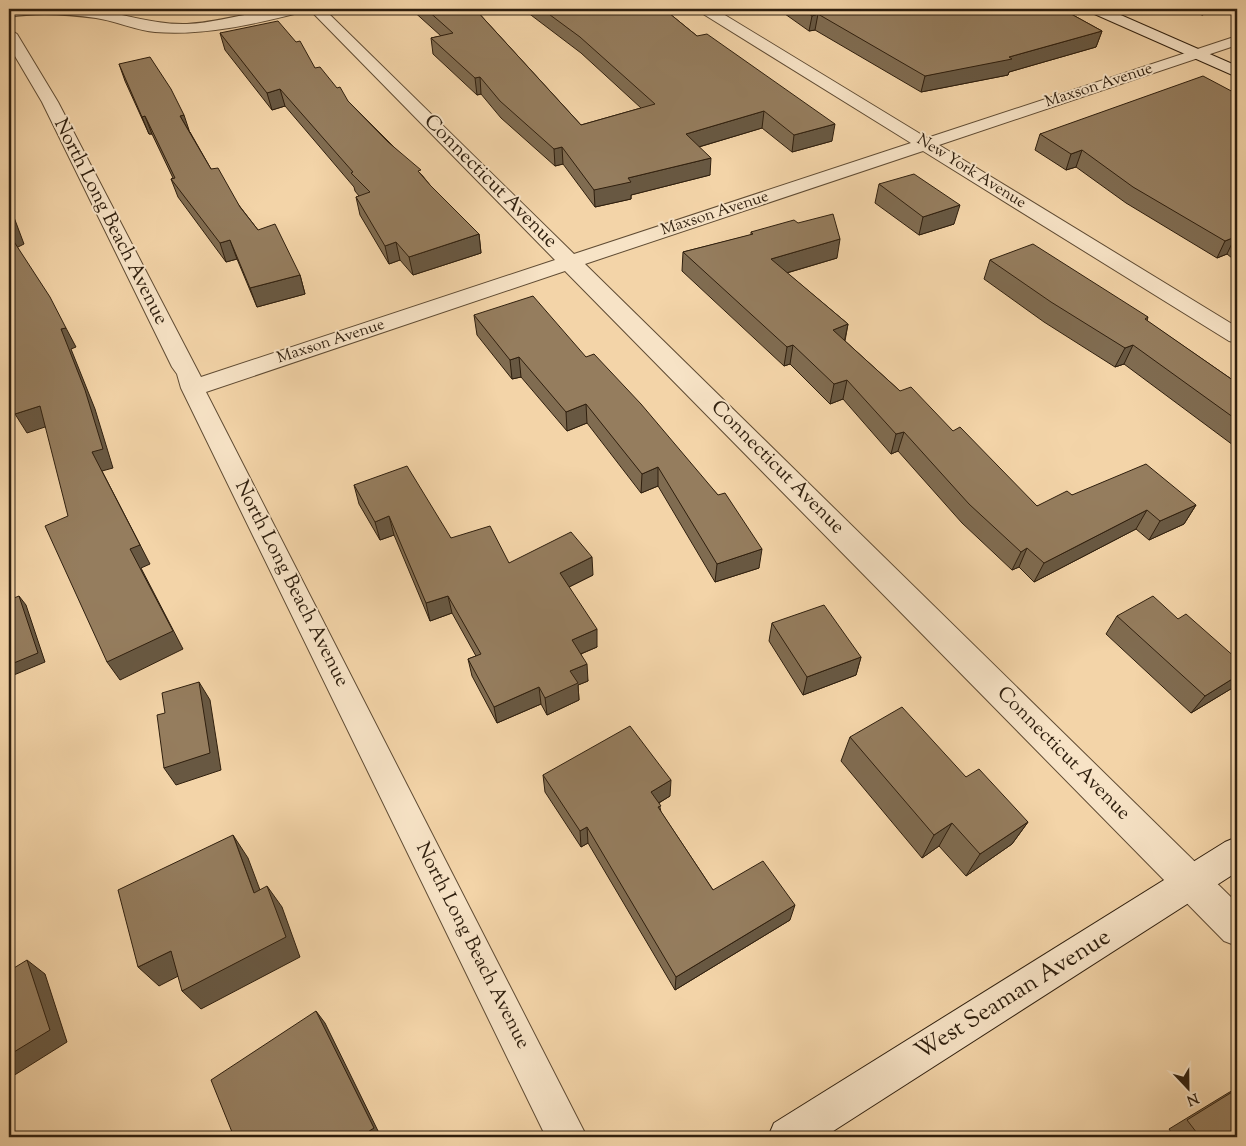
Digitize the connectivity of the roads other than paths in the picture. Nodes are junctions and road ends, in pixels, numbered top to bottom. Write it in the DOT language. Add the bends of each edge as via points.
graph roads {
  1 [pos="30,9"];
  2 [pos="34,9"];
  3 [pos="298,9"];
  4 [pos="316,9"];
  5 [pos="705,9"];
  6 [pos="1095,9"];
  7 [pos="9,13"];
  8 [pos="9,34"];
  9 [pos="1237,40"];
  10 [pos="1196,54"];
  11 [pos="1237,72"];
  12 [pos="925,144"];
  13 [pos="571,262"];
  14 [pos="1237,336"];
  15 [pos="193,388"];
  16 [pos="1237,853"];
  17 [pos="1191,882"];
  18 [pos="1237,928"];
  19 [pos="567,1137"];
  20 [pos="788,1137"];
  1 -- 7 [label="street"];
  2 -- 3 [label="street" via="96,14 154,27 187,28 232,23"];
  4 -- 13 [label="street, Connecticut Avenue"];
  5 -- 12 [label="street, New York Avenue"];
  6 -- 10 [label="street"];
  8 -- 15 [label="street, North Long Beach Avenue" via="50,102 182,367 188,371"];
  9 -- 10 [label="street, Maxson Avenue"];
  10 -- 11 [label="street"];
  10 -- 12 [label="street, Maxson Avenue"];
  12 -- 13 [label="street, Maxson Avenue"];
  12 -- 14 [label="street, New York Avenue"];
  13 -- 15 [label="street, Maxson Avenue"];
  13 -- 17 [label="street, Connecticut Avenue"];
  15 -- 19 [label="street, North Long Beach Avenue"];
  16 -- 17 [label="street, West Seaman Avenue"];
  17 -- 18 [label="street, Connecticut Avenue"];
  17 -- 20 [label="street, West Seaman Avenue"];
}
